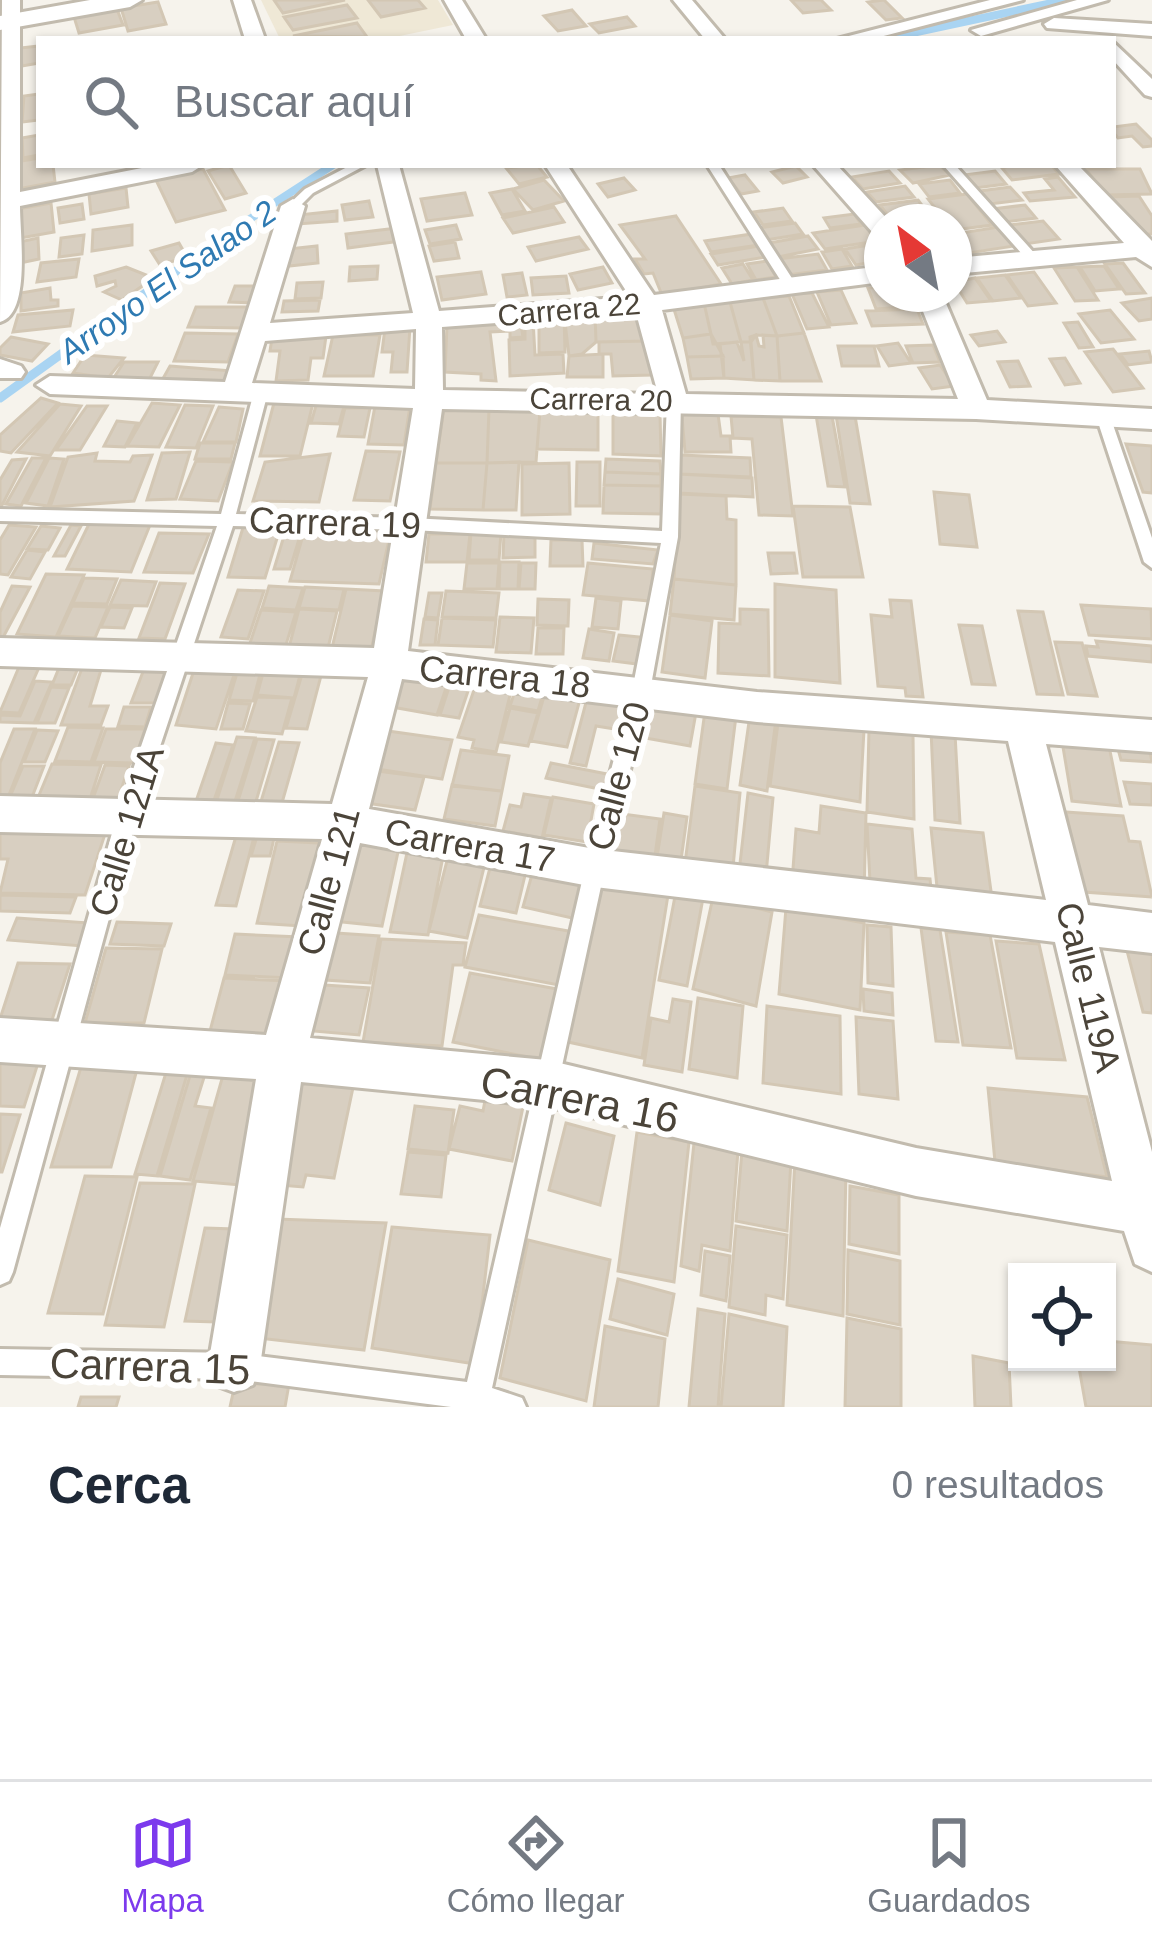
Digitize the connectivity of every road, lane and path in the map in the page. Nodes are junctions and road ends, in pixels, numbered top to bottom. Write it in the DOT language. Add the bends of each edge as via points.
graph roads {
  1 [pos="130,0"];
  2 [pos="242,0"];
  3 [pos="453,0"];
  4 [pos="682,0"];
  5 [pos="902,0"];
  6 [pos="1013,0"];
  7 [pos="1100,0"];
  8 [pos="7,14"];
  9 [pos="1020,23"];
  10 [pos="1152,30"];
  11 [pos="1100,33"];
  12 [pos="937,34"];
  13 [pos="254,36"];
  14 [pos="474,36"];
  15 [pos="712,36"];
  16 [pos="901,36"];
  17 [pos="1116,51"];
  18 [pos="1152,92"];
  19 [pos="36,124"];
  20 [pos="3,130"];
  21 [pos="177,168"];
  22 [pos="354,168"];
  23 [pos="389,168"];
  24 [pos="558,168"];
  25 [pos="715,168"];
  26 [pos="827,168"];
  27 [pos="952,168"];
  28 [pos="1069,168"];
  29 [pos="4,203"];
  30 [pos="293,206"];
  31 [pos="864,208"];
  32 [pos="1148,252"];
  33 [pos="1033,260"];
  34 [pos="972,265"];
  35 [pos="864,276"];
  36 [pos="791,286"];
  37 [pos="647,304"];
  38 [pos="936,312"];
  39 [pos="0,314"];
  40 [pos="429,322"];
  41 [pos="255,333"];
  42 [pos="50,386"];
  43 [pos="248,391"];
  44 [pos="429,399"];
  45 [pos="674,401"];
  46 [pos="976,409"];
  47 [pos="1103,416"];
  48 [pos="1152,419"];
  49 [pos="0,514"];
  50 [pos="227,518"];
  51 [pos="411,524"];
  52 [pos="670,537"];
  53 [pos="1152,562"];
  54 [pos="0,652"];
  55 [pos="183,656"];
  56 [pos="388,663"];
  57 [pos="641,691"];
  58 [pos="1023,727"];
  59 [pos="1152,736"];
  60 [pos="0,814"];
  61 [pos="126,819"];
  62 [pos="343,822"];
  63 [pos="595,868"];
  64 [pos="1073,927"];
  65 [pos="1152,933"];
  66 [pos="0,1040"];
  67 [pos="66,1044"];
  68 [pos="282,1058"];
  69 [pos="548,1083"];
  70 [pos="1150,1224"];
  71 [pos="0,1272"];
  72 [pos="0,1362"];
  73 [pos="234,1366"];
  74 [pos="476,1402"];
  75 [pos="513,1407"];
  1 -- 8 [label="street"];
  2 -- 13 [label="street"];
  3 -- 14 [label="street"];
  4 -- 15 [label="street"];
  5 -- 12 [label="street"];
  6 -- 12 [label="street"];
  7 -- 9 [label="street"];
  8 -- 20 [label="street"];
  9 -- 11 [label="street"];
  9 -- 12 [label="street"];
  10 -- 11 [label="street"];
  12 -- 16 [label="street"];
  17 -- 18 [label="street"];
  19 -- 20 [label="street"];
  20 -- 29 [label="street"];
  21 -- 29 [label="street"];
  22 -- 30 [label="lane"];
  23 -- 40 [label="street, Calle 121"];
  24 -- 37 [label="street, Calle 120"];
  25 -- 36 [label="lane"];
  26 -- 31 [label="street"];
  27 -- 33 [label="lane"];
  28 -- 32 [label="street"];
  29 -- 39 [label="street" via="7,305"];
  30 -- 41 [label="street, Calle 121A"];
  32 -- 33 [label="street"];
  33 -- 34 [label="street"];
  35 -- 36 [label="street, Carrera 22"];
  36 -- 37 [label="street, Carrera 22"];
  37 -- 40 [label="street, Carrera 22"];
  37 -- 45 [label="street, Calle 120"];
  38 -- 46 [label="street"];
  40 -- 41 [label="street, Carrera 22"];
  40 -- 44 [label="street, Calle 121"];
  41 -- 43 [label="street, Calle 121A"];
  42 -- 43 [label="street, Carrera 20"];
  43 -- 44 [label="street, Carrera 20"];
  43 -- 50 [label="lane, Calle 121A"];
  44 -- 45 [label="street, Carrera 20"];
  44 -- 51 [label="street, Calle 121"];
  45 -- 46 [label="street, Carrera 20"];
  45 -- 52 [label="lane, Calle 120"];
  46 -- 47 [label="street, Carrera 20"];
  47 -- 48 [label="street, Carrera 20"];
  47 -- 53 [label="lane"];
  49 -- 50 [label="lane, Carrera 19"];
  50 -- 51 [label="lane, Carrera 19"];
  50 -- 55 [label="lane, Calle 121A"];
  51 -- 52 [label="lane, Carrera 19"];
  51 -- 56 [label="street, Calle 121"];
  52 -- 57 [label="lane, Calle 120"];
  54 -- 55 [label="street, Carrera 18"];
  55 -- 56 [label="street, Carrera 18"];
  55 -- 61 [label="lane, Calle 121A"];
  56 -- 57 [label="street, Carrera 18"];
  56 -- 62 [label="street, Calle 121"];
  57 -- 58 [label="street, Carrera 18"];
  57 -- 63 [label="lane, Calle 120"];
  58 -- 59 [label="street, Carrera 18"];
  58 -- 64 [label="street, Calle 119A"];
  60 -- 61 [label="street, Carrera 17"];
  61 -- 62 [label="street, Carrera 17"];
  61 -- 67 [label="lane, Calle 121A"];
  62 -- 63 [label="street, Carrera 17"];
  62 -- 68 [label="street, Calle 121"];
  63 -- 64 [label="street, Carrera 17"];
  63 -- 69 [label="lane, Calle 120"];
  64 -- 65 [label="street, Carrera 17"];
  64 -- 70 [label="street, Calle 119A"];
  66 -- 67 [label="street, Carrera 16"];
  67 -- 68 [label="street, Carrera 16"];
  67 -- 71 [label="lane, Calle 121A"];
  68 -- 69 [label="street, Carrera 16"];
  68 -- 73 [label="street, Calle 121"];
  69 -- 70 [label="street, Carrera 16"];
  69 -- 74 [label="lane, Calle 120"];
  72 -- 73 [label="lane, Carrera 15"];
  73 -- 74 [label="lane, Carrera 15"];
  74 -- 75 [label="lane, Carrera 15"];
}
